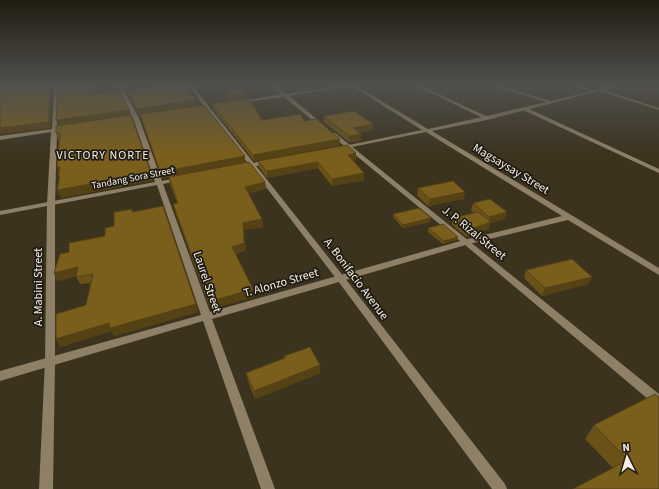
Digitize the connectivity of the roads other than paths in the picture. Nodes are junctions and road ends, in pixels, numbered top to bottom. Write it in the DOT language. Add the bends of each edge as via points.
graph roads {
  1 [pos="56,108"];
  2 [pos="131,108"];
  3 [pos="208,108"];
  4 [pos="300,108"];
  5 [pos="389,108"];
  6 [pos="465,108"];
  7 [pos="529,108"];
  8 [pos="525,109"];
  9 [pos="487,118"];
  10 [pos="68,128"];
  11 [pos="53,130"];
  12 [pos="428,132"];
  13 [pos="0,138"];
  14 [pos="349,148"];
  15 [pos="334,150"];
  16 [pos="275,161"];
  17 [pos="253,165"];
  18 [pos="238,168"];
  19 [pos="659,171"];
  20 [pos="191,177"];
  21 [pos="160,183"];
  22 [pos="51,204"];
  23 [pos="0,213"];
  24 [pos="569,217"];
  25 [pos="467,242"];
  26 [pos="659,272"];
  27 [pos="341,279"];
  28 [pos="206,317"];
  29 [pos="50,361"];
  30 [pos="0,376"];
  31 [pos="659,401"];
  32 [pos="46,489"];
  33 [pos="268,489"];
  34 [pos="500,489"];
  1 -- 11 [label="street, A. Mabini Street"];
  2 -- 21 [label="street, Laurel Street"];
  3 -- 17 [label="street, A. Bonifacio Avenue"];
  4 -- 14 [label="street, J. P. Rizal Street"];
  5 -- 12 [label="street, Magsaysay Street"];
  6 -- 9 [label="street"];
  7 -- 8 [label="street"];
  8 -- 9 [label="street"];
  8 -- 19 [label="street"];
  9 -- 12 [label="street"];
  10 -- 11 [label="street"];
  11 -- 13 [label="street"];
  11 -- 22 [label="street, A. Mabini Street"];
  12 -- 14 [label="street"];
  12 -- 24 [label="street, Magsaysay Street"];
  14 -- 15 [label="street"];
  14 -- 25 [label="street, J. P. Rizal Street"];
  16 -- 17 [label="street"];
  17 -- 18 [label="street"];
  17 -- 27 [label="street, A. Bonifacio Avenue"];
  20 -- 21 [label="street, Tandang Sora Street"];
  21 -- 22 [label="street, Tandang Sora Street"];
  21 -- 28 [label="street, Laurel Street"];
  22 -- 23 [label="street, Tandang Sora Street"];
  22 -- 29 [label="street, A. Mabini Street"];
  24 -- 25 [label="street, T. Alonzo Street"];
  24 -- 26 [label="street, Magsaysay Street"];
  25 -- 27 [label="street, T. Alonzo Street"];
  25 -- 31 [label="street, J. P. Rizal Street"];
  27 -- 28 [label="street, T. Alonzo Street"];
  27 -- 34 [label="street, A. Bonifacio Avenue"];
  28 -- 29 [label="street, T. Alonzo Street"];
  28 -- 33 [label="street, Laurel Street"];
  29 -- 30 [label="street, T. Alonzo Street"];
  29 -- 32 [label="street, A. Mabini Street"];
}
